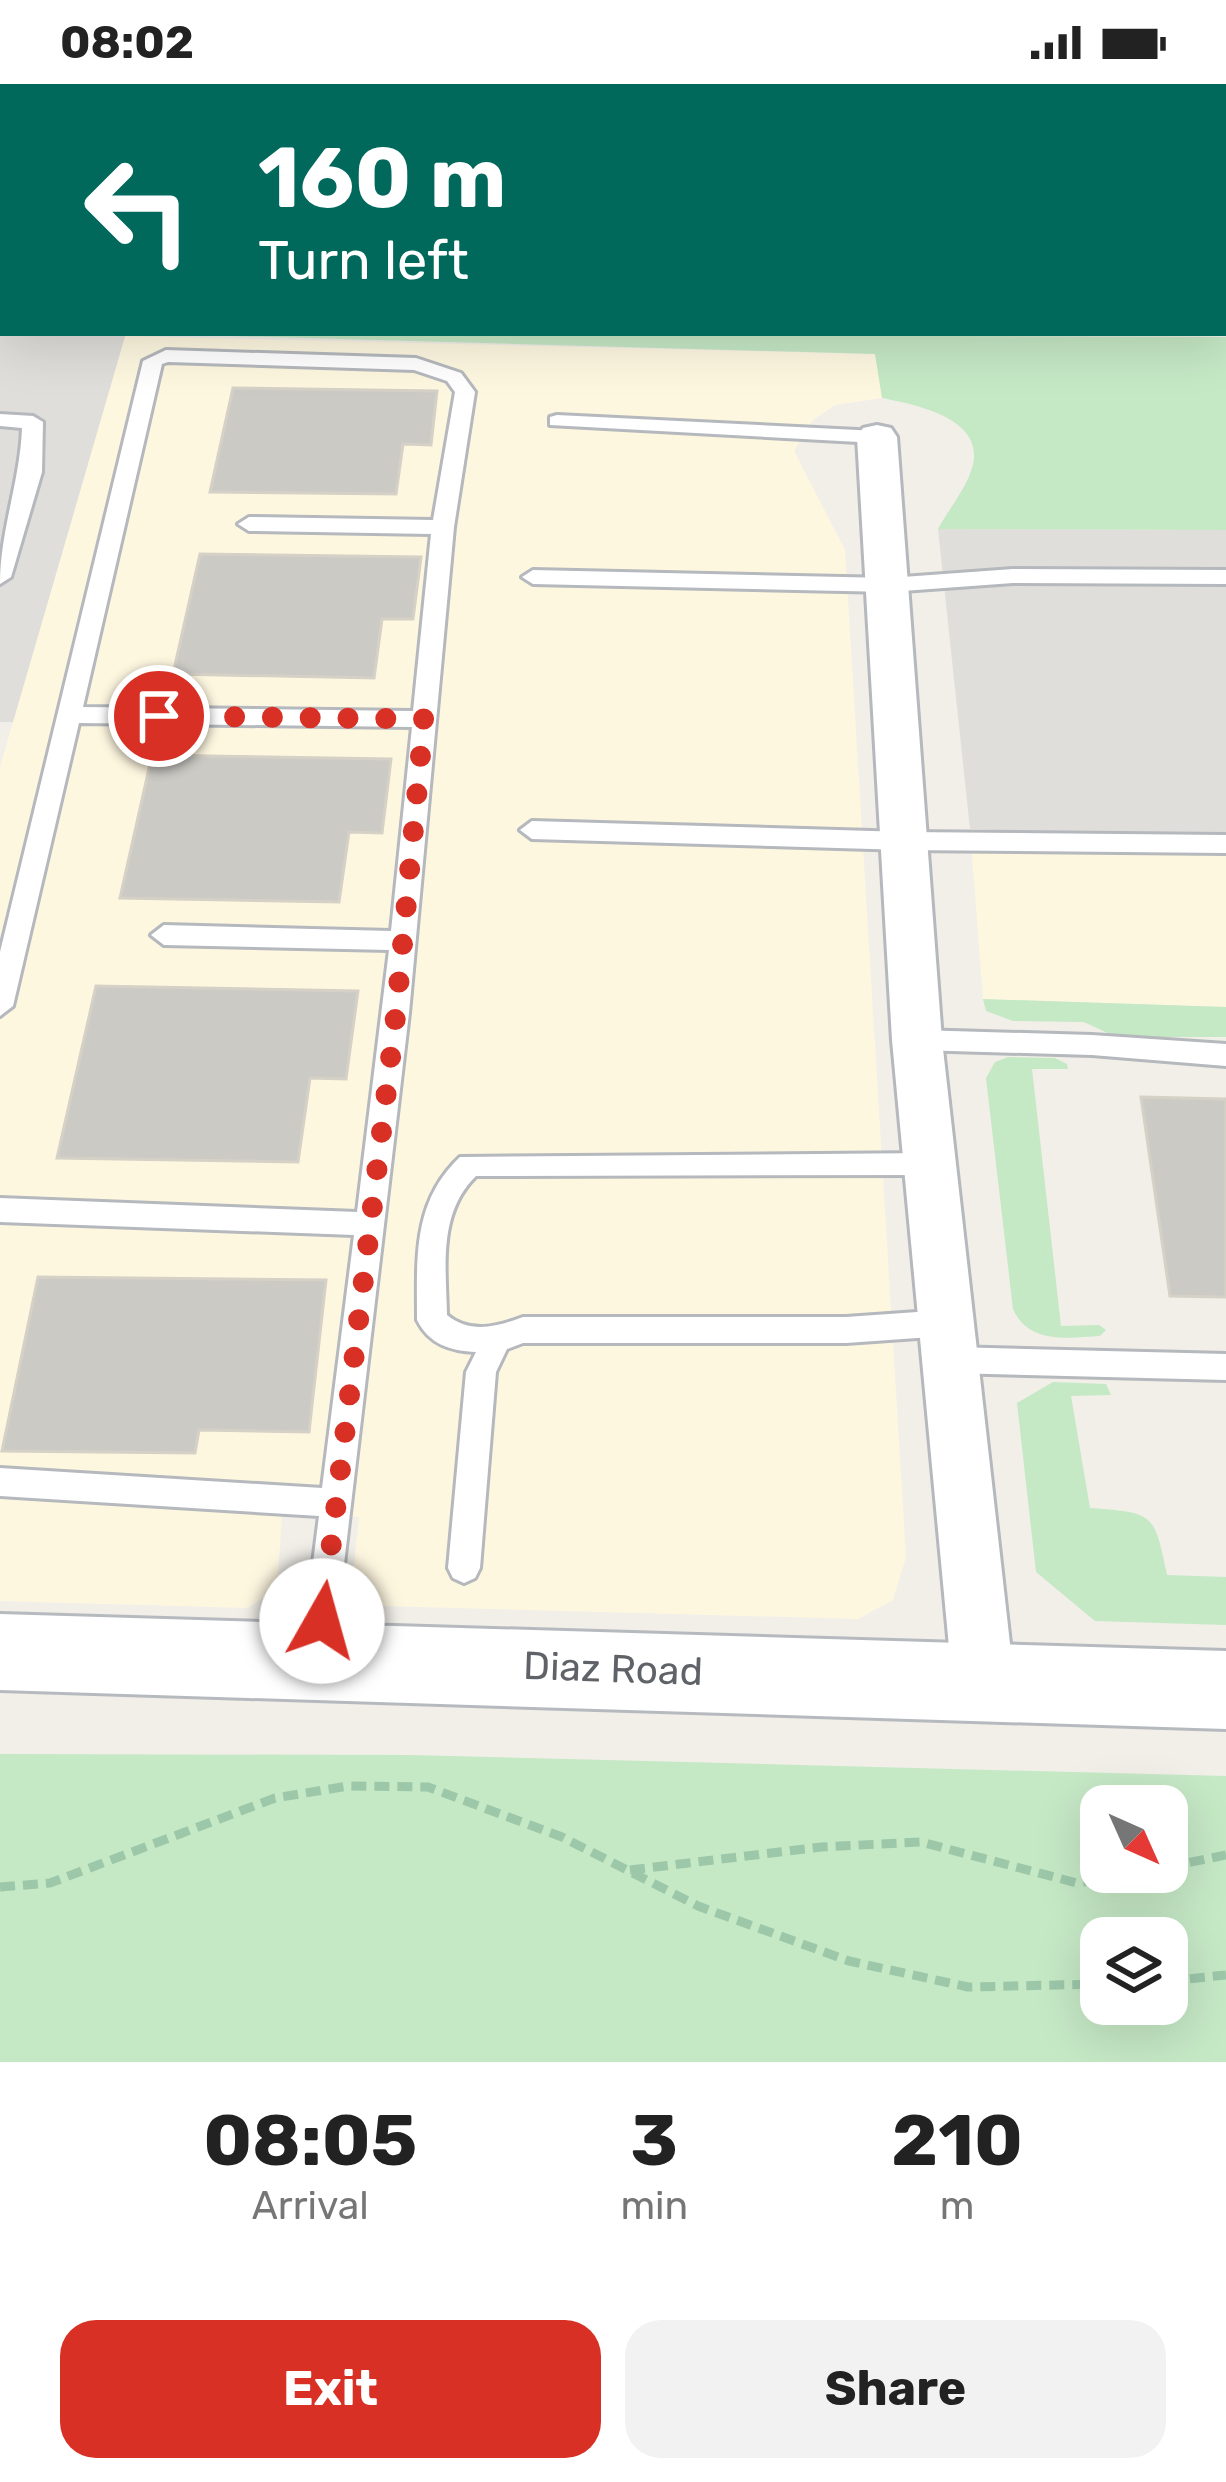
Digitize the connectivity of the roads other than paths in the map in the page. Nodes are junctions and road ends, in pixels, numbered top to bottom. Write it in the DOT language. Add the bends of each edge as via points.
graph roads {
  1 [pos="0,420"];
  2 [pos="556,421"];
  3 [pos="877,437"];
  4 [pos="248,524"];
  5 [pos="443,527"];
  6 [pos="0,577"];
  7 [pos="533,578"];
  8 [pos="1226,578"];
  9 [pos="890,586"];
  10 [pos="71,715"];
  11 [pos="424,719"];
  12 [pos="532,830"];
  13 [pos="905,841"];
  14 [pos="1226,844"];
  15 [pos="164,934"];
  16 [pos="403,941"];
  17 [pos="0,1006"];
  18 [pos="917,1040"];
  19 [pos="1226,1055"];
  20 [pos="930,1164"];
  21 [pos="0,1210"];
  22 [pos="370,1224"];
  23 [pos="496,1340"];
  24 [pos="948,1342"];
  25 [pos="1226,1367"];
  26 [pos="0,1482"];
  27 [pos="336,1503"];
  28 [pos="464,1568"];
  29 [pos="0,1652"];
  30 [pos="317,1661"];
  31 [pos="982,1678"];
  32 [pos="1226,1690"];
  1 -- 6 [label="lane" via="33,422 31,472"];
  2 -- 3 [label="lane"];
  3 -- 9 [label="street"];
  4 -- 5 [label="lane"];
  5 -- 10 [label="lane" via="465,392 454,377 416,364 153,361"];
  5 -- 11 [label="lane"];
  7 -- 9 [label="lane"];
  8 -- 9 [label="lane" via="1013,576"];
  9 -- 13 [label="street"];
  10 -- 11 [label="lane"];
  10 -- 17 [label="lane"];
  11 -- 16 [label="lane"];
  12 -- 13 [label="lane"];
  13 -- 14 [label="lane"];
  13 -- 18 [label="street"];
  15 -- 16 [label="lane"];
  16 -- 22 [label="lane"];
  18 -- 19 [label="lane"];
  18 -- 20 [label="street"];
  20 -- 23 [label="lane" via="470,1165 450,1180 434,1212 432,1320 453,1338"];
  20 -- 24 [label="street"];
  21 -- 22 [label="lane"];
  22 -- 27 [label="lane"];
  23 -- 24 [label="lane" via="523,1330 846,1330"];
  23 -- 28 [label="lane" via="481,1372"];
  24 -- 25 [label="lane"];
  24 -- 31 [label="street"];
  26 -- 27 [label="lane"];
  27 -- 30 [label="lane"];
  29 -- 30 [label="main road, Diaz Road"];
  30 -- 31 [label="main road, Diaz Road"];
  31 -- 32 [label="main road, Diaz Road"];
}
